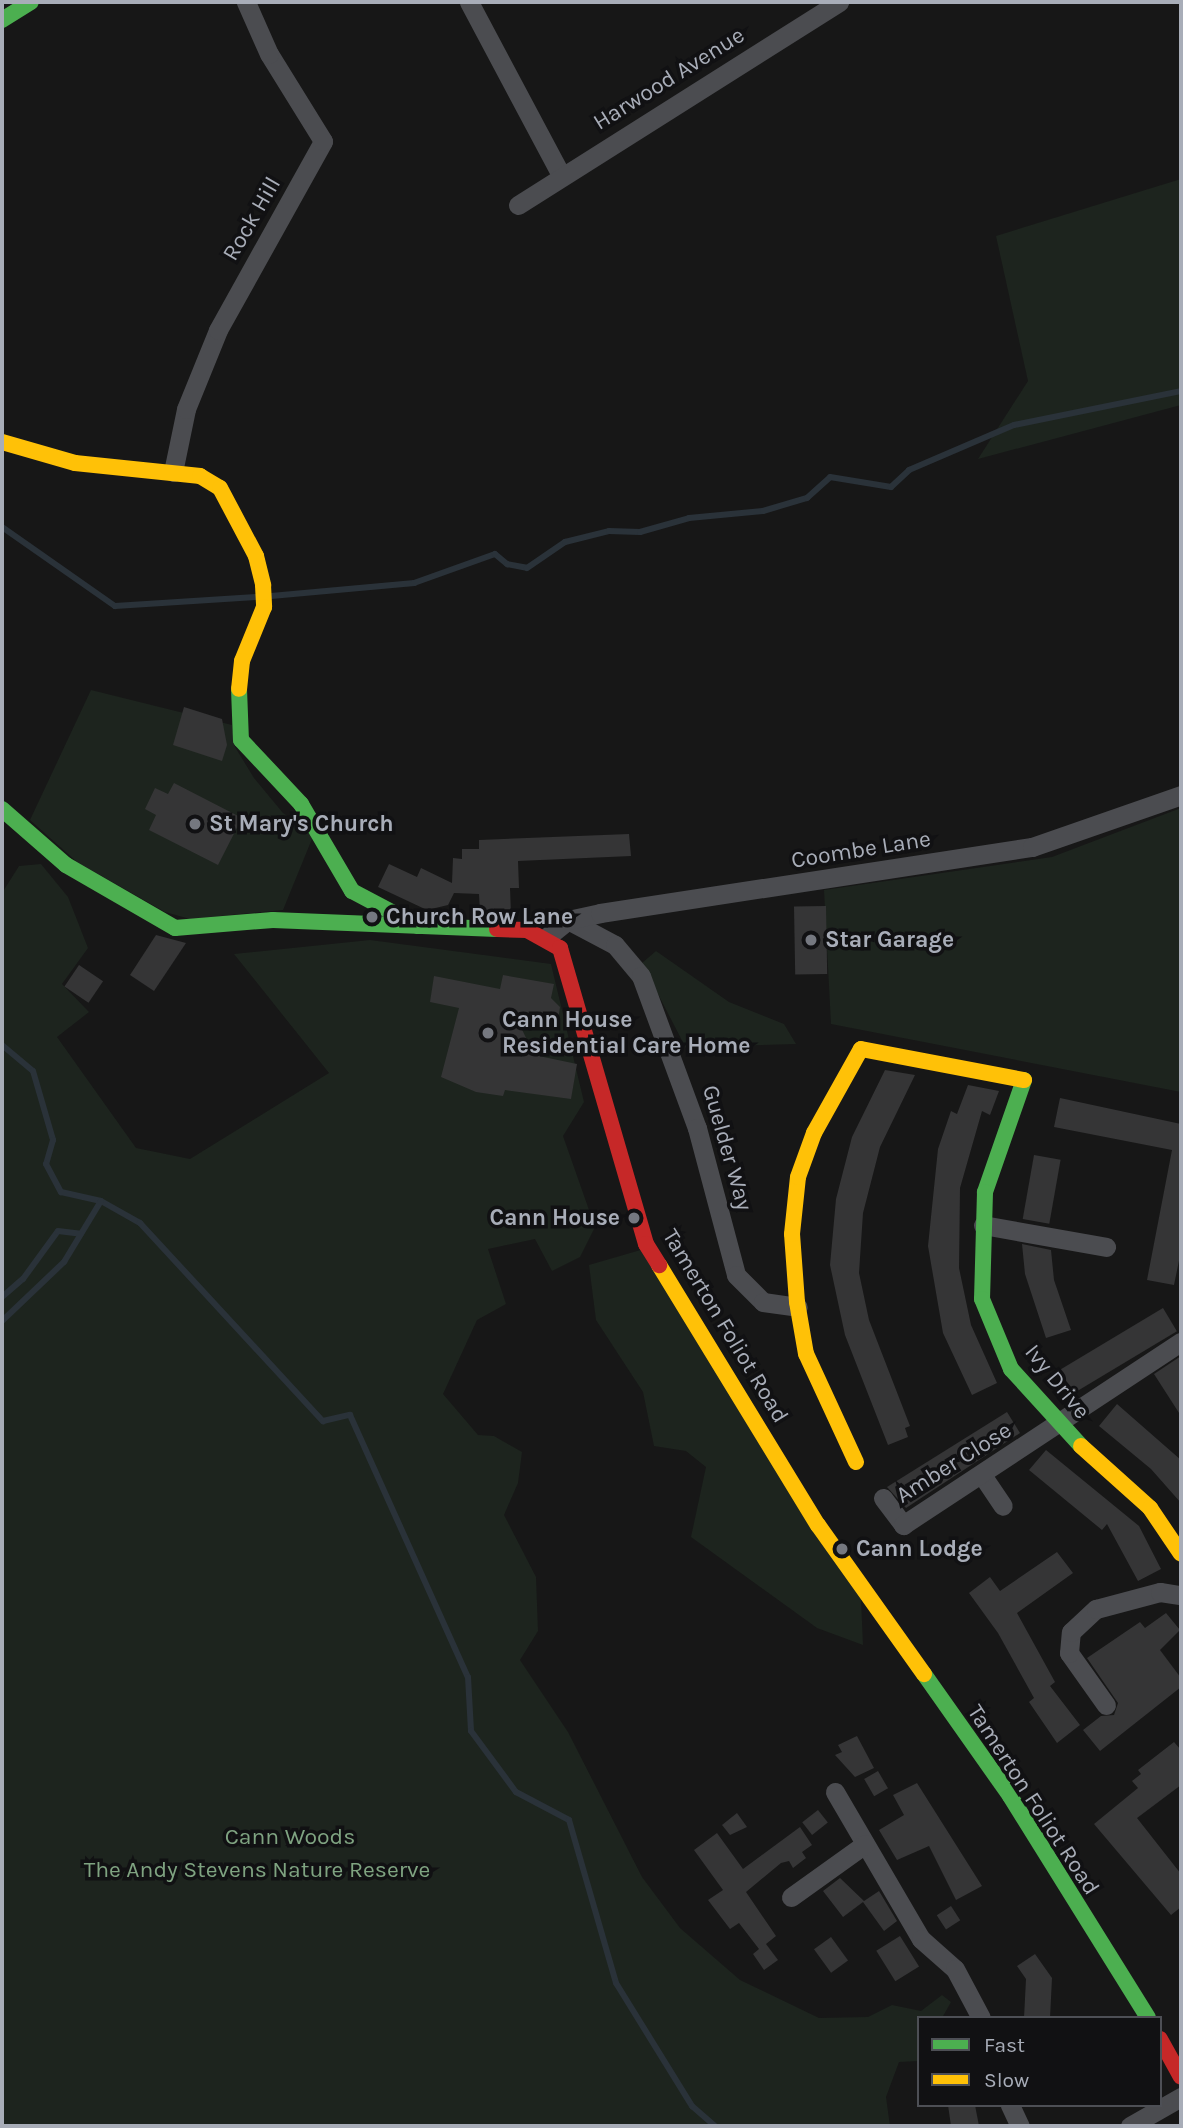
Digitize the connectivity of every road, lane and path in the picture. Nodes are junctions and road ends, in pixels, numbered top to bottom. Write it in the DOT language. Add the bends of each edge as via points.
graph roads {
  1 [pos="30,2"];
  2 [pos="246,2"];
  3 [pos="469,2"];
  4 [pos="839,2"];
  5 [pos="2,20"];
  6 [pos="561,175"];
  7 [pos="518,205"];
  8 [pos="2,442"];
  9 [pos="173,472"];
  10 [pos="1181,795"];
  11 [pos="2,809"];
  12 [pos="568,920"];
  13 [pos="422,928"];
  14 [pos="547,937"];
  15 [pos="983,1225"];
  16 [pos="1106,1247"];
  17 [pos="798,1307"];
  18 [pos="1181,1342"];
  19 [pos="1059,1426"];
  20 [pos="856,1462"];
  21 [pos="982,1475"];
  22 [pos="883,1498"];
  23 [pos="1003,1506"];
  24 [pos="1181,1554"];
  25 [pos="1181,1596"];
  26 [pos="1106,1705"];
  27 [pos="835,1792"];
  28 [pos="865,1844"];
  29 [pos="792,1897"];
  30 [pos="981,2016"];
  31 [pos="1147,2016"];
  32 [pos="1162,2043"];
  33 [pos="1181,2077"];
  34 [pos="1181,2096"];
  35 [pos="1011,2107"];
  36 [pos="1020,2126"];
  37 [pos="1130,2126"];
  1 -- 5 [label="street"];
  2 -- 9 [label="street, Rock Hill" via="269,54 323,141 218,330 186,409"];
  3 -- 6 [label="street"];
  4 -- 6 [label="street, Harwood Avenue"];
  6 -- 7 [label="street, Harwood Avenue"];
  8 -- 9 [label="street" via="75,463"];
  9 -- 13 [label="street" via="200,476 220,488 256,556 264,607 242,661 236,709 241,740 301,804 352,891"];
  10 -- 12 [label="street, Coombe Lane" via="1032,847"];
  11 -- 13 [label="street" via="66,865 175,928 274,920"];
  12 -- 14 [label="street"];
  12 -- 17 [label="street, Guelder Way" via="615,945 641,976 697,1128 736,1275 763,1302"];
  13 -- 14 [label="street" via="527,930"];
  14 -- 31 [label="street, Tamerton Foliot Road" via="560,948 568,964 595,1078 646,1244 818,1525 1010,1796"];
  15 -- 16 [label="street"];
  15 -- 17 [label="street, Ivy Drive" via="996,1151 1024,1080 861,1049 834,1090 798,1177 792,1234"];
  15 -- 19 [label="street, Ivy Drive" via="982,1299 1011,1369"];
  17 -- 20 [label="street" via="806,1354"];
  18 -- 19 [label="street, Amber Close"];
  19 -- 21 [label="street, Amber Close"];
  19 -- 24 [label="street, Ivy Drive" via="1150,1507"];
  21 -- 22 [label="street, Amber Close" via="903,1525"];
  21 -- 23 [label="street"];
  25 -- 26 [label="street" via="1160,1592 1096,1609 1071,1632 1069,1653"];
  27 -- 28 [label="street"];
  28 -- 29 [label="street"];
  28 -- 30 [label="street" via="921,1939 955,1969"];
  32 -- 33 [label="street"];
  34 -- 37 [label="street"];
  35 -- 36 [label="street"];
}
